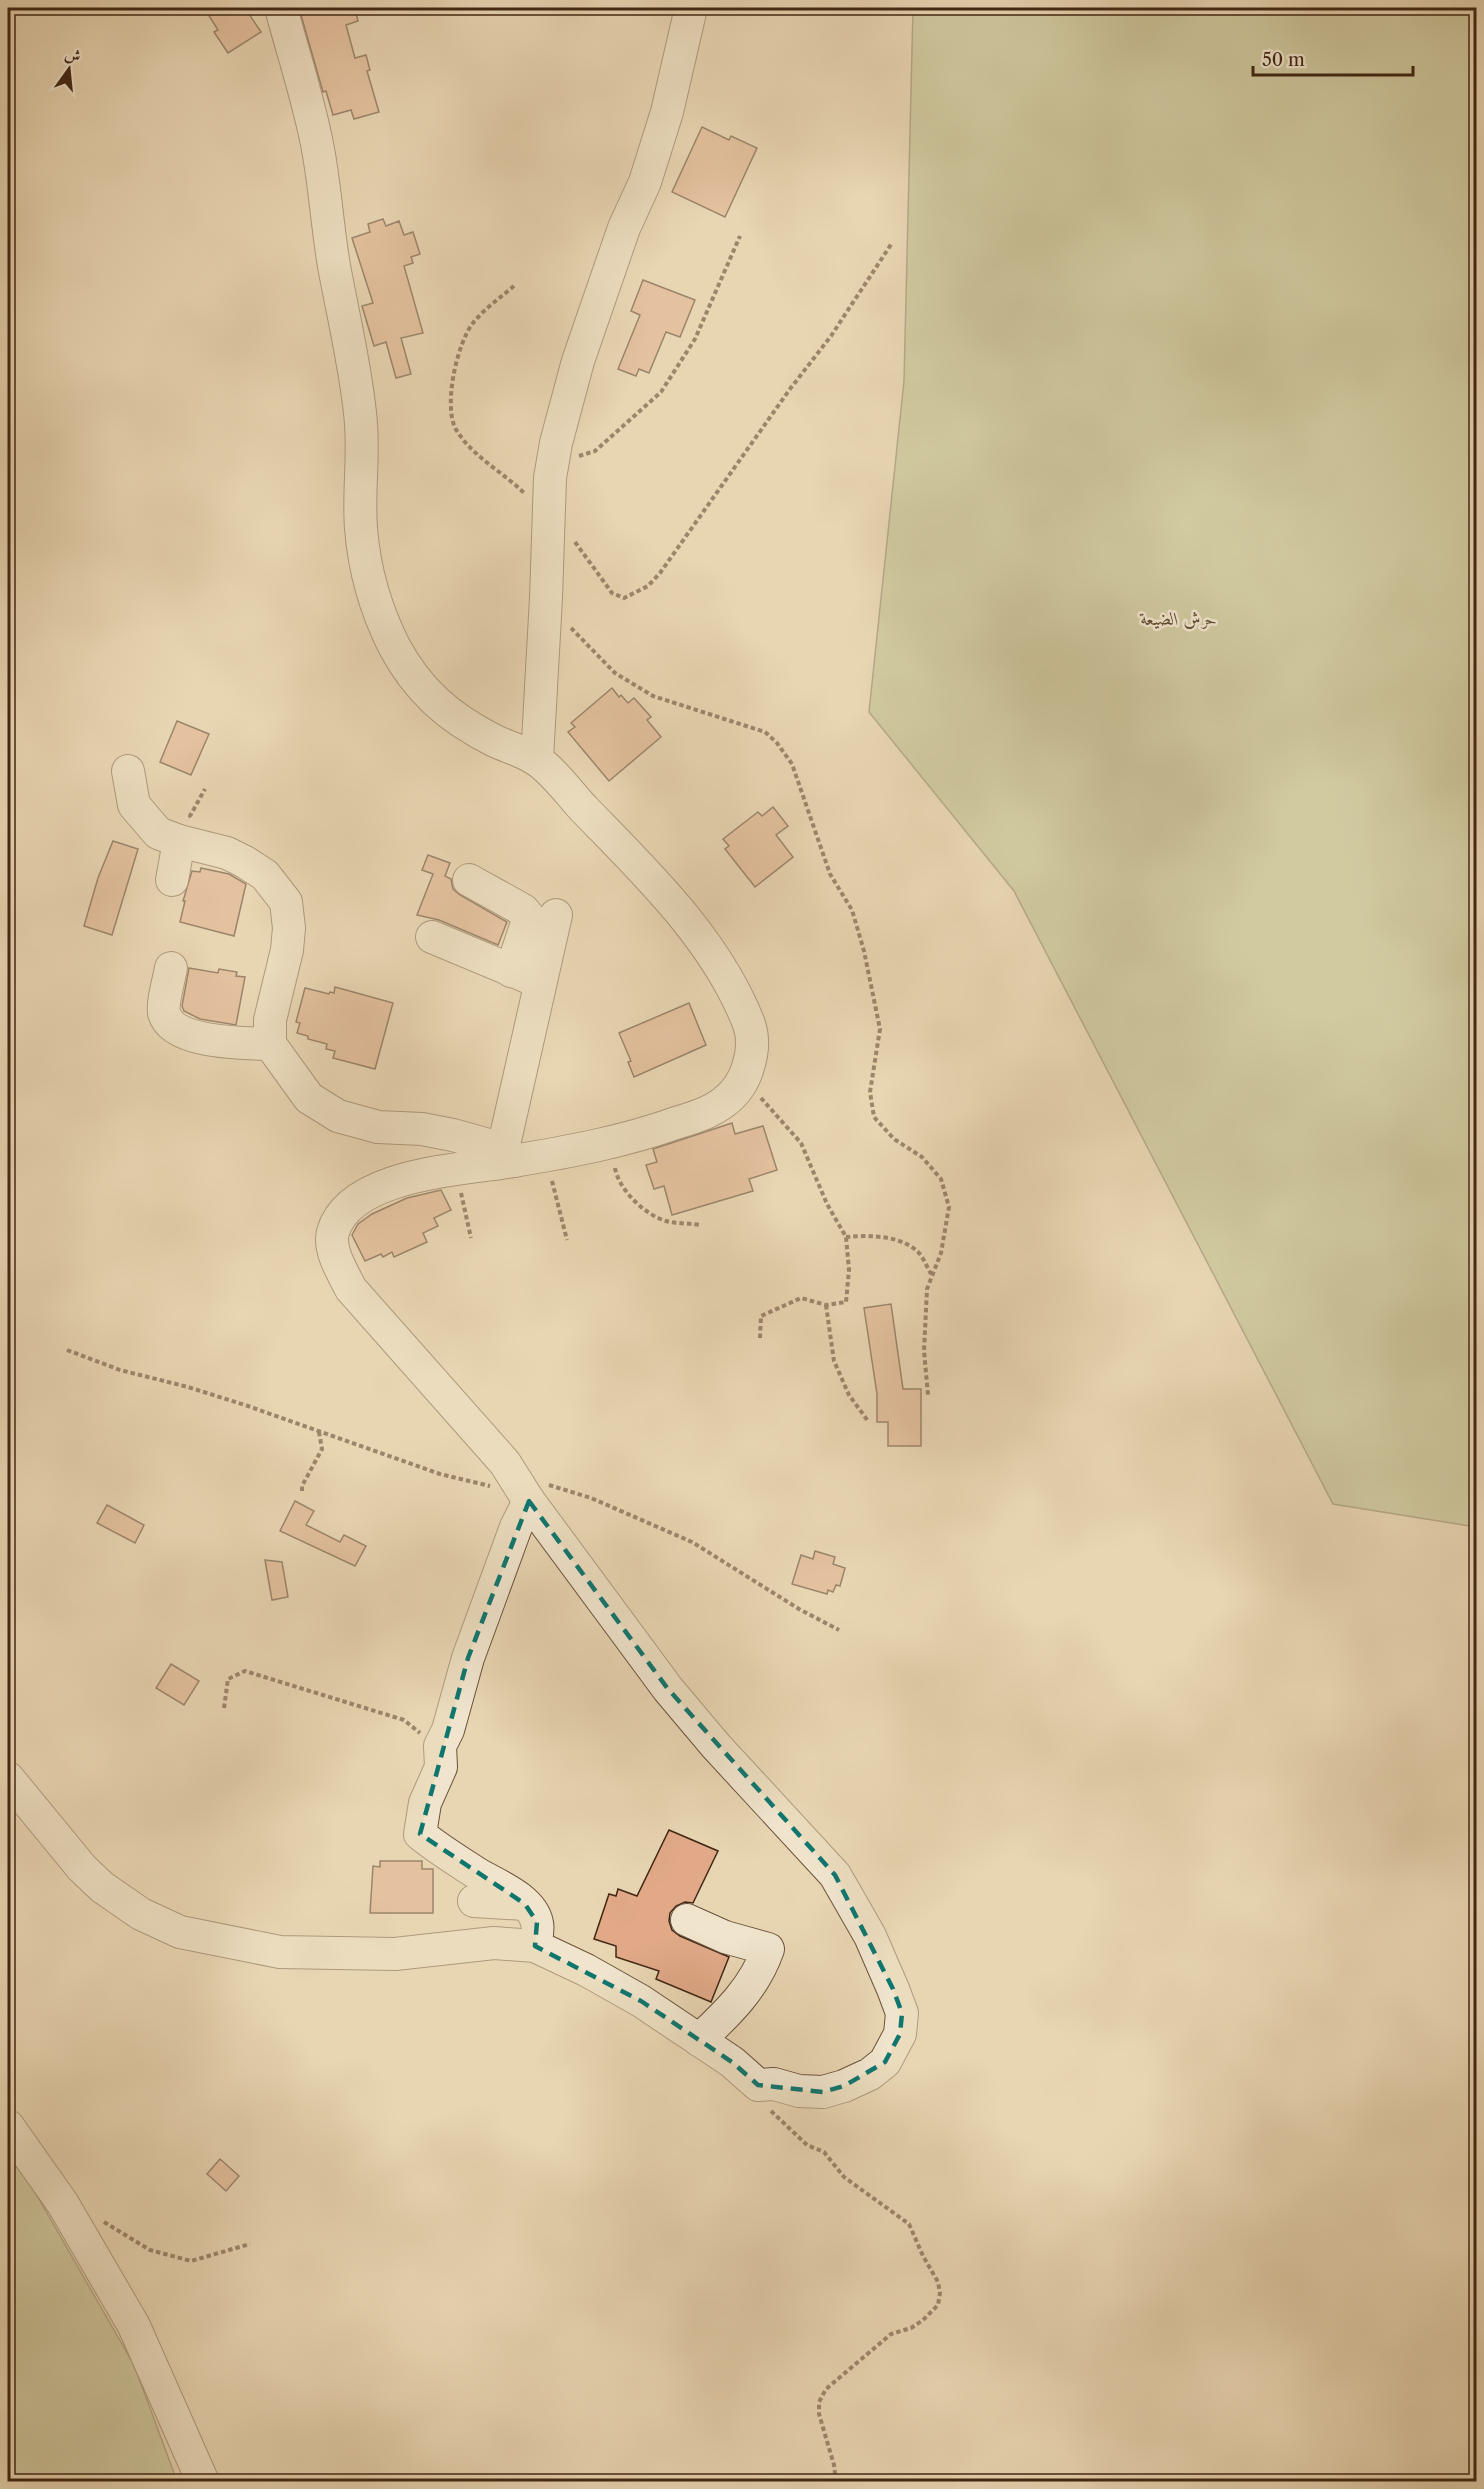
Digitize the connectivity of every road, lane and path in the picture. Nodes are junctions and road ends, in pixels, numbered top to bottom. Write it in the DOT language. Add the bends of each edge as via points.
graph roads {
  1 [pos="281,8"];
  2 [pos="692,8"];
  3 [pos="740,236"];
  4 [pos="892,243"];
  5 [pos="514,286"];
  6 [pos="552,463"];
  7 [pos="559,525"];
  8 [pos="546,598"];
  9 [pos="537,759"];
  10 [pos="128,771"];
  11 [pos="179,841"];
  12 [pos="172,880"];
  13 [pos="469,880"];
  14 [pos="556,915"];
  15 [pos="432,937"];
  16 [pos="171,968"];
  17 [pos="525,976"];
  18 [pos="270,1044"];
  19 [pos="744,1081"];
  20 [pos="610,1144"];
  21 [pos="544,1154"];
  22 [pos="508,1155"];
  23 [pos="457,1169"];
  24 [pos="700,1225"];
  25 [pos="846,1237"];
  26 [pos="471,1238"];
  27 [pos="567,1240"];
  28 [pos="932,1275"];
  29 [pos="826,1305"];
  30 [pos="760,1338"];
  31 [pos="67,1350"];
  32 [pos="928,1395"];
  33 [pos="868,1421"];
  34 [pos="319,1432"];
  35 [pos="302,1491"];
  36 [pos="524,1493"];
  37 [pos="839,1630"];
  38 [pos="224,1708"];
  39 [pos="441,1746"];
  40 [pos="8,1778"];
  41 [pos="474,1901"];
  42 [pos="525,1904"];
  43 [pos="687,1920"];
  44 [pos="535,1946"];
  45 [pos="699,2040"];
  46 [pos="758,2085"];
  47 [pos="8,2126"];
  48 [pos="101,2220"];
  49 [pos="250,2244"];
  50 [pos="197,2469"];
  51 [pos="220,2481"];
  52 [pos="836,2481"];
  1 -- 9 [label="street" via="318,145 327,226 357,386 361,418 361,526 372,590 394,646 417,682 442,709 492,739"];
  2 -- 6 [label="street" via="668,111 578,361"];
  3 -- 6 [label="path" via="695,339 661,392 595,451"];
  4 -- 7 [label="path" via="831,336 648,586 624,598 612,593"];
  5 -- 7 [label="path" via="473,323 460,348 450,391 450,415 456,430 471,447"];
  6 -- 7 [label="street"];
  7 -- 8 [label="street"];
  8 -- 9 [label="street"];
  8 -- 28 [label="path" via="615,673 652,696 765,732 792,764 830,874 852,910 864,951 880,1029 870,1092 874,1116 894,1139 922,1157 941,1179 949,1207 941,1252"];
  9 -- 19 [label="street" via="683,915 720,967 743,1008 753,1036 752,1058"];
  10 -- 11 [label="street" via="134,805 158,832"];
  11 -- 12 [label="street"];
  11 -- 18 [label="street" via="227,853 245,862 265,875 286,902 287,951 270,1020"];
  13 -- 17 [label="street" via="529,916"];
  14 -- 17 [label="street"];
  15 -- 17 [label="street"];
  16 -- 18 [label="street" via="163,1011 169,1024 210,1040"];
  17 -- 22 [label="street"];
  18 -- 22 [label="street" via="309,1098 338,1116 378,1127 453,1135"];
  19 -- 20 [label="street" via="726,1101 706,1113"];
  19 -- 25 [label="path" via="801,1143"];
  20 -- 21 [label="street"];
  20 -- 24 [label="path" via="616,1176 633,1201 665,1221"];
  21 -- 22 [label="street"];
  21 -- 27 [label="path"];
  22 -- 23 [label="street"];
  23 -- 26 [label="path"];
  23 -- 36 [label="street" via="393,1182 356,1201 340,1216 331,1237 351,1289 505,1463"];
  25 -- 28 [label="path" via="866,1235 909,1245 920,1254"];
  25 -- 29 [label="path" via="846,1302"];
  28 -- 32 [label="path" via="927,1289 924,1351"];
  29 -- 30 [label="path" via="801,1298 761,1316"];
  29 -- 33 [label="path" via="834,1361 849,1395"];
  31 -- 34 [label="path"];
  34 -- 35 [label="path" via="322,1449"];
  34 -- 36 [label="path" via="440,1474"];
  36 -- 37 [label="path" via="550,1485 572,1490 692,1542"];
  36 -- 39 [label="street"];
  36 -- 46 [label="street" via="668,1689 836,1875 870,1936 893,1989 902,2013 900,2034 885,2062 870,2074 823,2092"];
  38 -- 39 [label="path" via="228,1679 245,1671 404,1720"];
  39 -- 42 [label="street" via="441,1767 425,1803 420,1834 480,1875 509,1889"];
  40 -- 44 [label="street" via="102,1887 141,1914 180,1932 280,1952 395,1954 494,1943"];
  41 -- 42 [label="street"];
  42 -- 44 [label="street" via="537,1922"];
  43 -- 45 [label="street" via="768,1948 751,1985"];
  44 -- 45 [label="street" via="641,2001"];
  45 -- 46 [label="street"];
  46 -- 52 [label="path" via="764,2104 807,2145 824,2152 844,2177 909,2224 938,2282 938,2305 911,2328 891,2334 826,2389 819,2402"];
  47 -- 50 [label="street" via="63,2204 134,2326"];
  48 -- 49 [label="path" via="150,2250 191,2261"];
  50 -- 51 [label="street"];
}
